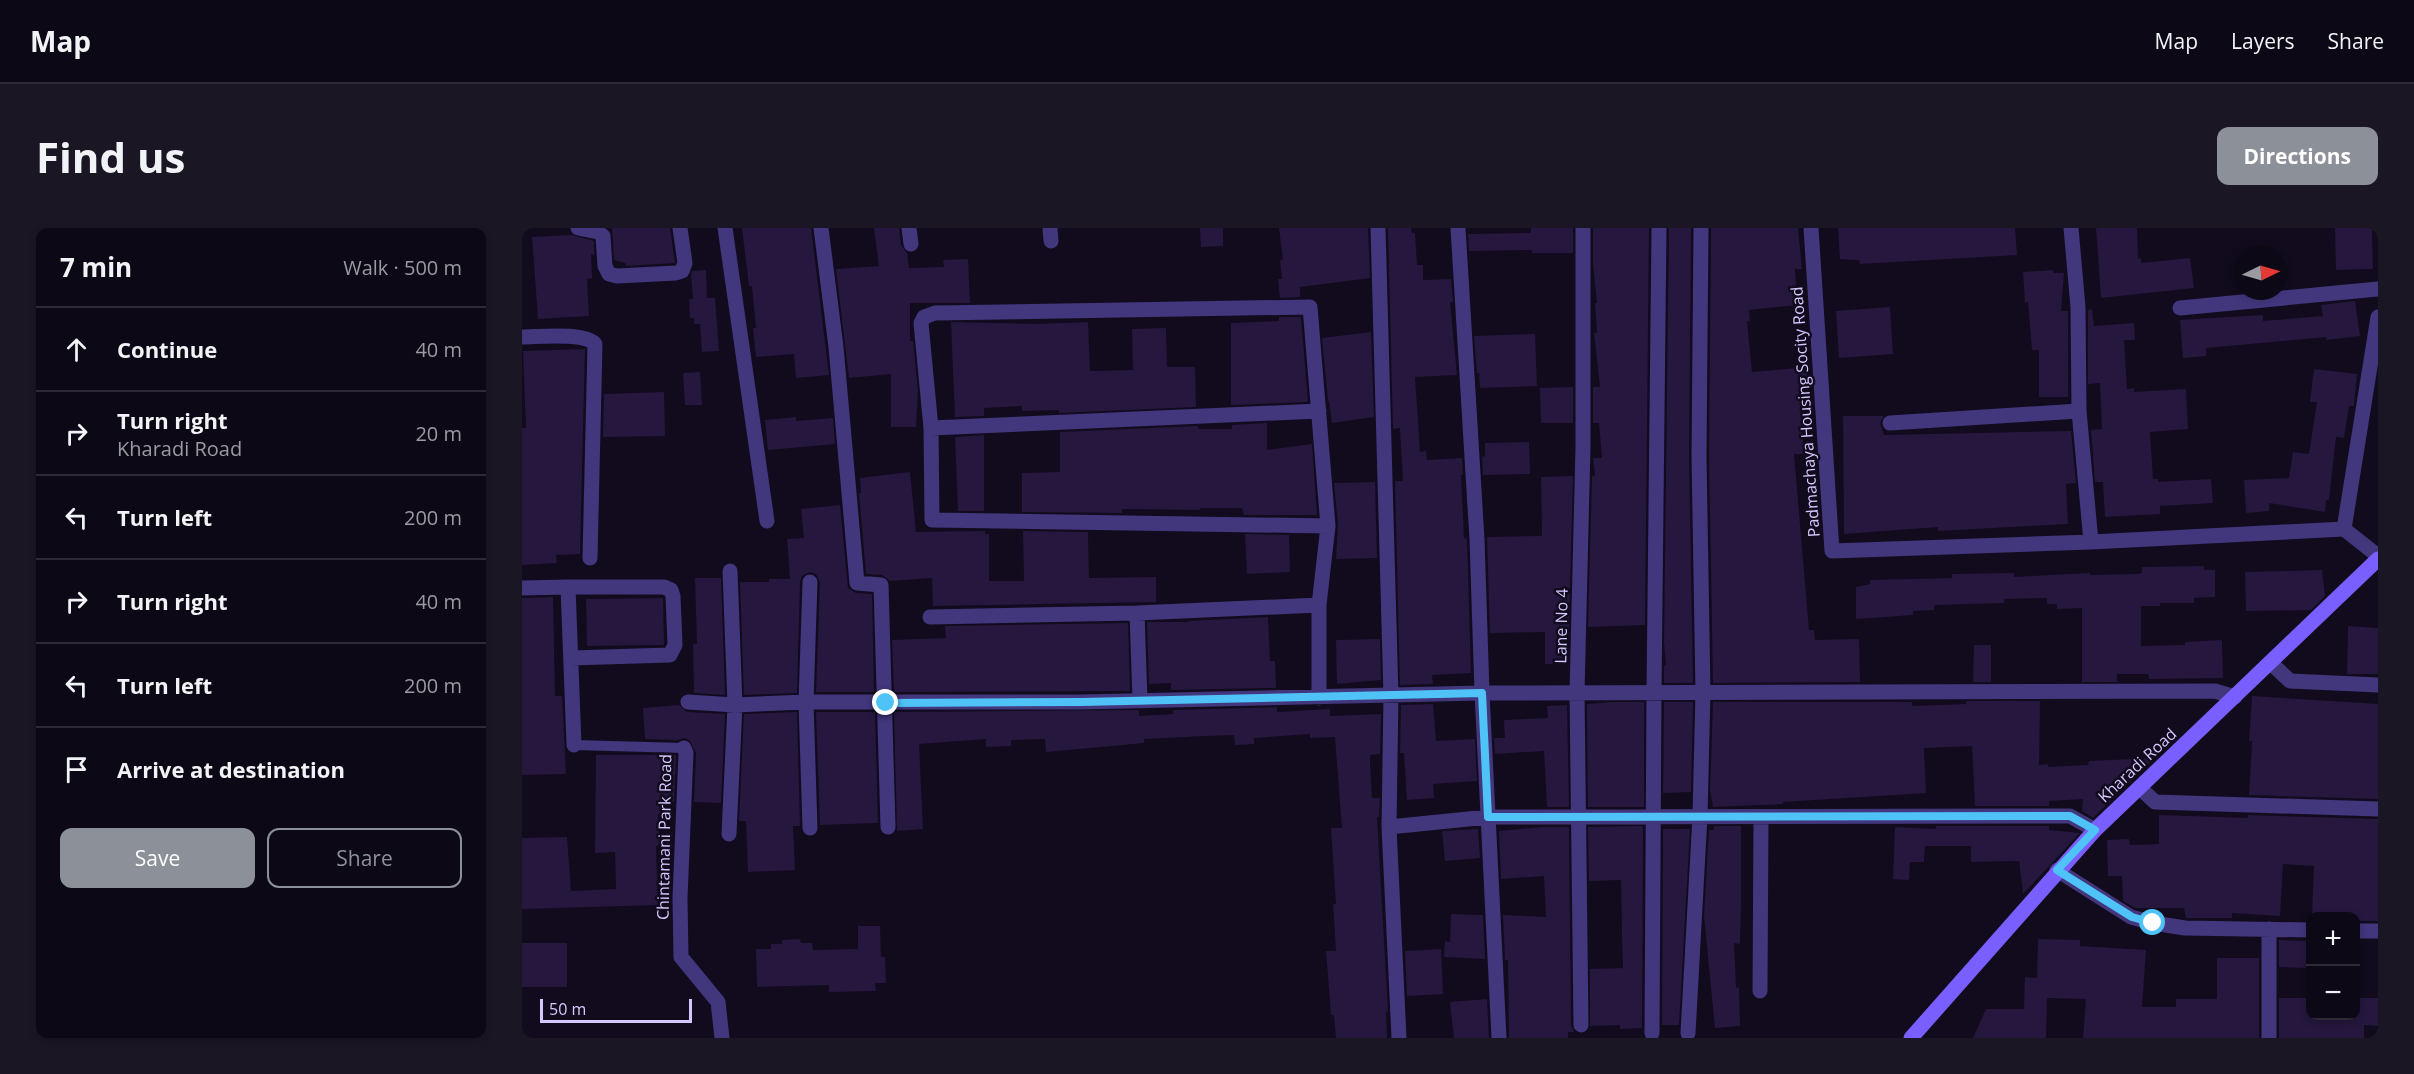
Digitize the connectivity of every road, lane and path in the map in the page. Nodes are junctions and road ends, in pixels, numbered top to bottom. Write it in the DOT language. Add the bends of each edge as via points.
graph roads {
  1 [pos="578,228"];
  2 [pos="680,228"];
  3 [pos="724,228"];
  4 [pos="821,228"];
  5 [pos="909,228"];
  6 [pos="1378,228"];
  7 [pos="1458,228"];
  8 [pos="1583,228"];
  9 [pos="1659,228"];
  10 [pos="1701,228"];
  11 [pos="1811,228"];
  12 [pos="2071,228"];
  13 [pos="911,244"];
  14 [pos="2378,289"];
  15 [pos="2180,308"];
  16 [pos="2378,317"];
  17 [pos="522,337"];
  18 [pos="1320,411"];
  19 [pos="2079,411"];
  20 [pos="1890,423"];
  21 [pos="931,428"];
  22 [pos="767,521"];
  23 [pos="1328,526"];
  24 [pos="2344,529"];
  25 [pos="2091,542"];
  26 [pos="590,558"];
  27 [pos="2378,558"];
  28 [pos="730,571"];
  29 [pos="810,582"];
  30 [pos="568,587"];
  31 [pos="522,588"];
  32 [pos="1319,605"];
  33 [pos="1137,613"];
  34 [pos="930,617"];
  35 [pos="571,658"];
  36 [pos="2271,663"];
  37 [pos="2378,685"];
  38 [pos="1703,692"];
  39 [pos="1482,693"];
  40 [pos="1577,693"];
  41 [pos="1653,693"];
  42 [pos="1391,696"];
  43 [pos="2235,697"];
  44 [pos="1319,698"];
  45 [pos="1140,701"];
  46 [pos="688,702"];
  47 [pos="806,702"];
  48 [pos="886,703"];
  49 [pos="735,705"];
  50 [pos="574,745"];
  51 [pos="684,748"];
  52 [pos="2140,788"];
  53 [pos="2378,809"];
  54 [pos="1700,816"];
  55 [pos="1488,817"];
  56 [pos="1580,817"];
  57 [pos="1654,817"];
  58 [pos="1761,817"];
  59 [pos="888,827"];
  60 [pos="1389,827"];
  61 [pos="810,828"];
  62 [pos="2095,830"];
  63 [pos="729,834"];
  64 [pos="2057,870"];
  65 [pos="2269,929"];
  66 [pos="2306,930"];
  67 [pos="2360,931"];
  68 [pos="2378,932"];
  69 [pos="1760,991"];
  70 [pos="1581,1025"];
  71 [pos="1652,1033"];
  72 [pos="1688,1033"];
  73 [pos="722,1038"];
  74 [pos="1399,1038"];
  75 [pos="1499,1038"];
  76 [pos="1911,1038"];
  77 [pos="2269,1038"];
  1 -- 2 [label="street" via="603,236 604,266 609,274 617,276 682,271 685,263"];
  3 -- 22 [label="street"];
  4 -- 48 [label="street" via="857,583 881,585"];
  5 -- 13 [label="street"];
  6 -- 42 [label="street"];
  7 -- 39 [label="street"];
  8 -- 40 [label="street, Lane No 4"];
  9 -- 41 [label="street"];
  10 -- 38 [label="street"];
  11 -- 25 [label="street, Padmachaya Housing Socity Road" via="1832,552"];
  12 -- 19 [label="street" via="2078,307"];
  14 -- 15 [label="street"];
  16 -- 24 [label="street"];
  17 -- 26 [label="street" via="580,337 595,344"];
  18 -- 21 [label="street"];
  18 -- 21 [label="street" via="1310,308 935,313 924,316 921,323"];
  18 -- 23 [label="street"];
  19 -- 20 [label="street"];
  19 -- 25 [label="street"];
  21 -- 23 [label="street" via="932,520"];
  23 -- 32 [label="street"];
  24 -- 25 [label="street, Padmachaya Housing Socity Road"];
  24 -- 27 [label="street"];
  27 -- 36 [label="street, Kharadi Road"];
  28 -- 49 [label="street"];
  29 -- 47 [label="street"];
  30 -- 31 [label="street"];
  30 -- 35 [label="street, Chintamani Park Road"];
  30 -- 35 [label="street" via="664,587 673,596 674,616 675,645 670,655"];
  32 -- 33 [label="street"];
  32 -- 44 [label="street"];
  33 -- 34 [label="street"];
  33 -- 45 [label="street"];
  35 -- 50 [label="street, Chintamani Park Road"];
  36 -- 37 [label="street" via="2290,681"];
  36 -- 43 [label="street, Kharadi Road"];
  38 -- 41 [label="street"];
  38 -- 43 [label="street" via="2215,691"];
  38 -- 54 [label="street"];
  39 -- 40 [label="street"];
  39 -- 42 [label="street"];
  39 -- 55 [label="street"];
  40 -- 41 [label="street"];
  40 -- 56 [label="street, Lane No 4"];
  41 -- 57 [label="street"];
  42 -- 44 [label="street"];
  42 -- 60 [label="street"];
  43 -- 52 [label="street, Kharadi Road"];
  44 -- 45 [label="street"];
  45 -- 48 [label="street"];
  46 -- 49 [label="street"];
  47 -- 48 [label="street"];
  47 -- 49 [label="street"];
  47 -- 61 [label="street"];
  48 -- 59 [label="street"];
  49 -- 63 [label="street"];
  50 -- 51 [label="lane, Chintamani Park Road"];
  51 -- 73 [label="street, Chintamani Park Road" via="681,957 718,1002"];
  52 -- 53 [label="street" via="2155,802"];
  52 -- 62 [label="street, Kharadi Road"];
  54 -- 57 [label="street"];
  54 -- 58 [label="street"];
  54 -- 72 [label="street"];
  55 -- 56 [label="street"];
  55 -- 60 [label="street"];
  55 -- 75 [label="street"];
  56 -- 57 [label="street"];
  56 -- 70 [label="street, Lane No 4"];
  57 -- 71 [label="street"];
  58 -- 62 [label="street" via="2070,816"];
  58 -- 69 [label="street"];
  60 -- 74 [label="street"];
  62 -- 64 [label="street, Kharadi Road"];
  64 -- 65 [label="street" via="2142,920 2185,928"];
  64 -- 76 [label="street, Kharadi Road"];
  65 -- 66 [label="street"];
  65 -- 77 [label="street"];
  67 -- 68 [label="street"];
}
